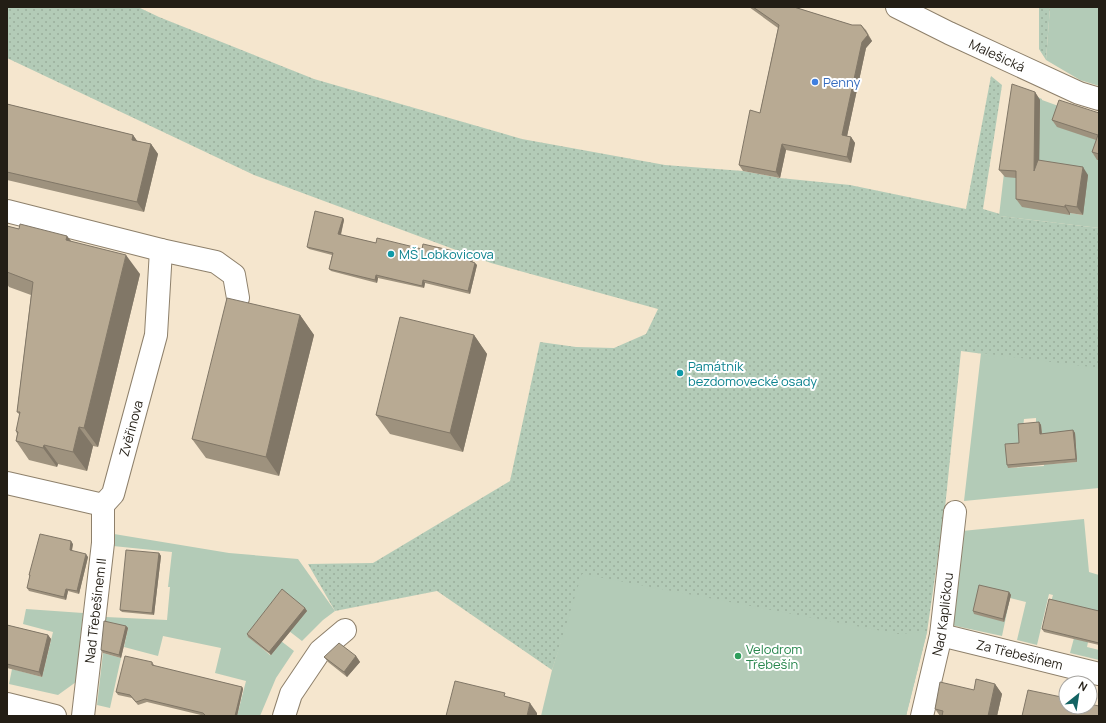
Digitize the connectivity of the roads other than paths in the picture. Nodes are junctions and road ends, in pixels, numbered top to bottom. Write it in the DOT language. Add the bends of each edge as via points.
graph roads {
  1 [pos="905,9"];
  2 [pos="1099,99"];
  3 [pos="7,211"];
  4 [pos="161,250"];
  5 [pos="238,298"];
  6 [pos="7,483"];
  7 [pos="103,505"];
  8 [pos="955,512"];
  9 [pos="345,630"];
  10 [pos="941,635"];
  11 [pos="1099,674"];
  12 [pos="7,704"];
  13 [pos="55,716"];
  14 [pos="84,716"];
  15 [pos="284,716"];
  16 [pos="922,716"];
  1 -- 2 [label="street, Malešická" via="1079,93"];
  3 -- 4 [label="street"];
  4 -- 5 [label="street" via="216,262 234,275"];
  4 -- 7 [label="street, Zvěřinova" via="156,335 113,494"];
  6 -- 7 [label="street"];
  7 -- 14 [label="street, Nad Třebešínem II" via="103,543"];
  8 -- 10 [label="street, Nad Kapličkou"];
  9 -- 15 [label="street" via="320,651 291,694"];
  10 -- 11 [label="street, Za Třebešínem"];
  10 -- 16 [label="street, Nad Kapličkou"];
  12 -- 13 [label="street"];
}
